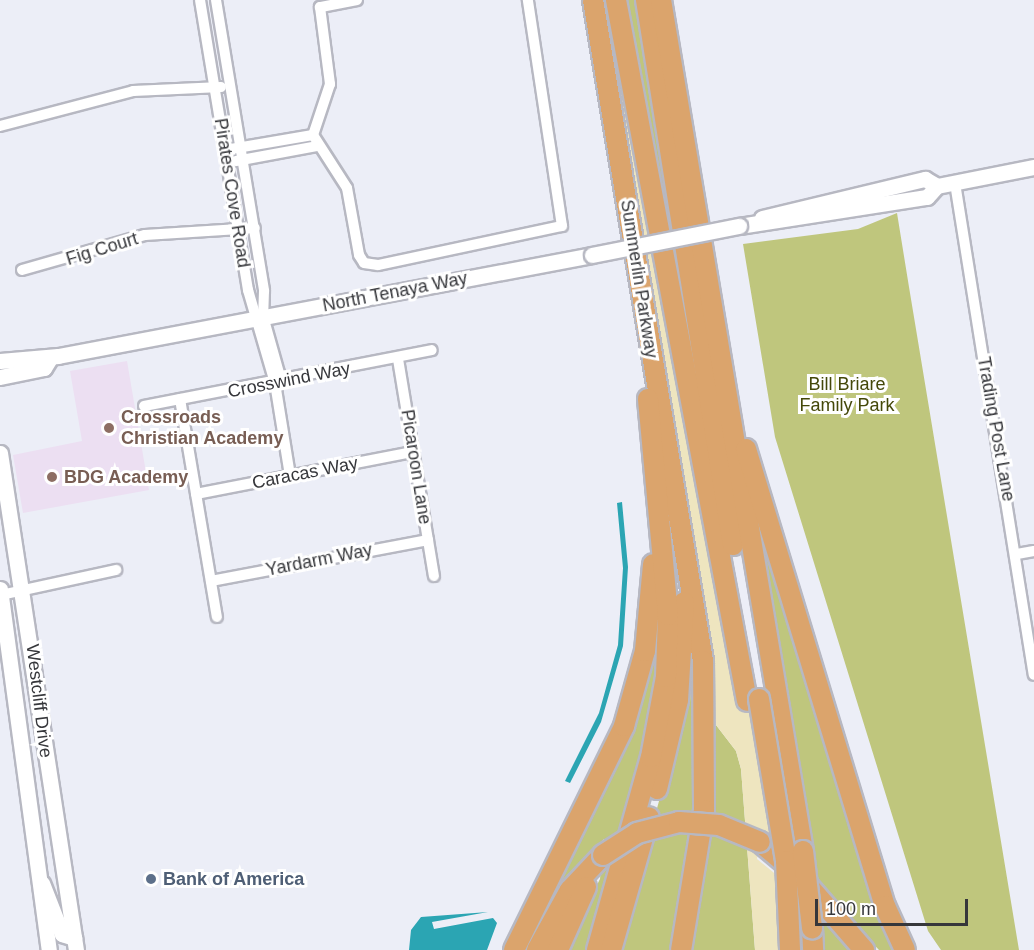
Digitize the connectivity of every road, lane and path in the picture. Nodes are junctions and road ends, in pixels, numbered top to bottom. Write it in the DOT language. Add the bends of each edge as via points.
graph roads {
  1 [pos="200,0"];
  2 [pos="216,0"];
  3 [pos="357,0"];
  4 [pos="528,0"];
  5 [pos="593,0"];
  6 [pos="616,0"];
  7 [pos="646,0"];
  8 [pos="661,0"];
  9 [pos="231,85"];
  10 [pos="215,88"];
  11 [pos="0,126"];
  12 [pos="313,135"];
  13 [pos="316,146"];
  14 [pos="241,147"];
  15 [pos="225,150"];
  16 [pos="243,159"];
  17 [pos="227,162"];
  18 [pos="1034,167"];
  19 [pos="931,183"];
  20 [pos="955,183"];
  21 [pos="869,190"];
  22 [pos="778,218"];
  23 [pos="801,219"];
  24 [pos="255,228"];
  25 [pos="238,231"];
  26 [pos="22,270"];
  27 [pos="639,279"];
  28 [pos="260,317"];
  29 [pos="432,351"];
  30 [pos="51,357"];
  31 [pos="398,359"];
  32 [pos="0,361"];
  33 [pos="0,377"];
  34 [pos="275,383"];
  35 [pos="727,393"];
  36 [pos="180,399"];
  37 [pos="144,405"];
  38 [pos="413,452"];
  39 [pos="0,453"];
  40 [pos="290,476"];
  41 [pos="196,494"];
  42 [pos="655,507"];
  43 [pos="428,540"];
  44 [pos="1034,551"];
  45 [pos="1017,554"];
  46 [pos="686,558"];
  47 [pos="116,570"];
  48 [pos="434,576"];
  49 [pos="211,581"];
  50 [pos="23,591"];
  51 [pos="0,592"];
  52 [pos="217,617"];
  53 [pos="1034,675"];
  54 [pos="753,700"];
  55 [pos="53,808"];
  56 [pos="30,811"];
  57 [pos="603,855"];
  58 [pos="39,878"];
  59 [pos="75,944"];
  60 [pos="50,950"];
  61 [pos="514,950"];
  62 [pos="537,950"];
  63 [pos="558,950"];
  64 [pos="597,950"];
  65 [pos="611,950"];
  66 [pos="681,950"];
  67 [pos="777,950"];
  68 [pos="790,950"];
  69 [pos="813,950"];
  70 [pos="864,950"];
  71 [pos="905,950"];
  1 -- 10 [label="street, Pirates Cove Road"];
  2 -- 9 [label="street, Pirates Cove Road"];
  3 -- 12 [label="street" via="320,7 330,84"];
  4 -- 13 [label="street" via="562,226 378,265 364,263 347,188"];
  5 -- 27 [label="highway, Summerlin Parkway"];
  6 -- 54 [label="highway"];
  7 -- 54 [label="highway"];
  8 -- 35 [label="highway"];
  9 -- 10 [label="street"];
  9 -- 14 [label="street, Pirates Cove Road"];
  10 -- 11 [label="street" via="133,92"];
  10 -- 15 [label="street, Pirates Cove Road"];
  12 -- 13 [label="street"];
  12 -- 14 [label="street"];
  13 -- 16 [label="street"];
  14 -- 15 [label="street"];
  14 -- 16 [label="street, Pirates Cove Road"];
  15 -- 17 [label="street, Pirates Cove Road"];
  16 -- 17 [label="street"];
  16 -- 24 [label="street, Pirates Cove Road"];
  17 -- 25 [label="street, Pirates Cove Road"];
  18 -- 20 [label="main road, North Tenaya Way"];
  19 -- 20 [label="main road, North Tenaya Way"];
  19 -- 21 [label="main road, North Tenaya Way"];
  19 -- 23 [label="main road, North Tenaya Way" via="877,200 873,208"];
  20 -- 45 [label="street, Trading Post Lane"];
  21 -- 22 [label="main road, North Tenaya Way"];
  21 -- 23 [label="main road" via="863,200"];
  22 -- 23 [label="main road, North Tenaya Way"];
  22 -- 28 [label="main road, North Tenaya Way, bridge"];
  24 -- 25 [label="street, Fig Court"];
  24 -- 28 [label="street, Pirates Cove Road"];
  25 -- 26 [label="street, Fig Court" via="146,235"];
  25 -- 28 [label="street, Pirates Cove Road"];
  27 -- 42 [label="highway"];
  27 -- 46 [label="highway, Summerlin Parkway"];
  28 -- 30 [label="main road, North Tenaya Way"];
  28 -- 34 [label="street, Pirates Cove Road"];
  29 -- 31 [label="street, Crosswind Way"];
  30 -- 32 [label="main road, North Tenaya Way" via="42,353"];
  30 -- 33 [label="main road, North Tenaya Way" via="44,368"];
  31 -- 34 [label="street, Crosswind Way"];
  31 -- 38 [label="street, Picaroon Lane"];
  34 -- 36 [label="street, Crosswind Way"];
  34 -- 40 [label="street, Pirates Cove Road"];
  35 -- 69 [label="highway, bridge" via="803,851"];
  35 -- 71 [label="highway" via="885,906"];
  36 -- 37 [label="street, Crosswind Way"];
  36 -- 41 [label="street"];
  38 -- 40 [label="street, Caracas Way"];
  38 -- 43 [label="street, Picaroon Lane"];
  39 -- 50 [label="main road, Westcliff Drive"];
  40 -- 41 [label="street, Caracas Way"];
  41 -- 49 [label="street"];
  42 -- 61 [label="highway" via="651,614 631,706 603,777"];
  42 -- 64 [label="highway" via="668,615 665,686 649,767"];
  43 -- 48 [label="street, Picaroon Lane"];
  43 -- 49 [label="street, Yardarm Way"];
  44 -- 45 [label="street"];
  45 -- 53 [label="street, Trading Post Lane"];
  46 -- 65 [label="highway" via="676,714"];
  46 -- 66 [label="highway" via="703,661 707,754 701,848"];
  47 -- 50 [label="street"];
  49 -- 52 [label="street"];
  50 -- 51 [label="street"];
  50 -- 55 [label="main road, Westcliff Drive"];
  51 -- 56 [label="main road, Westcliff Drive"];
  54 -- 67 [label="highway" via="774,870"];
  54 -- 68 [label="highway, bridge" via="786,861"];
  55 -- 56 [label="main road"];
  55 -- 59 [label="main road, Westcliff Drive"];
  56 -- 58 [label="main road, Westcliff Drive"];
  57 -- 62 [label="highway" via="565,897"];
  57 -- 63 [label="highway"];
  57 -- 70 [label="highway, bridge" via="637,833 679,822 719,825 759,842 798,874"];
  58 -- 59 [label="main road" via="52,899 62,934"];
  58 -- 60 [label="main road, Westcliff Drive"];
}
